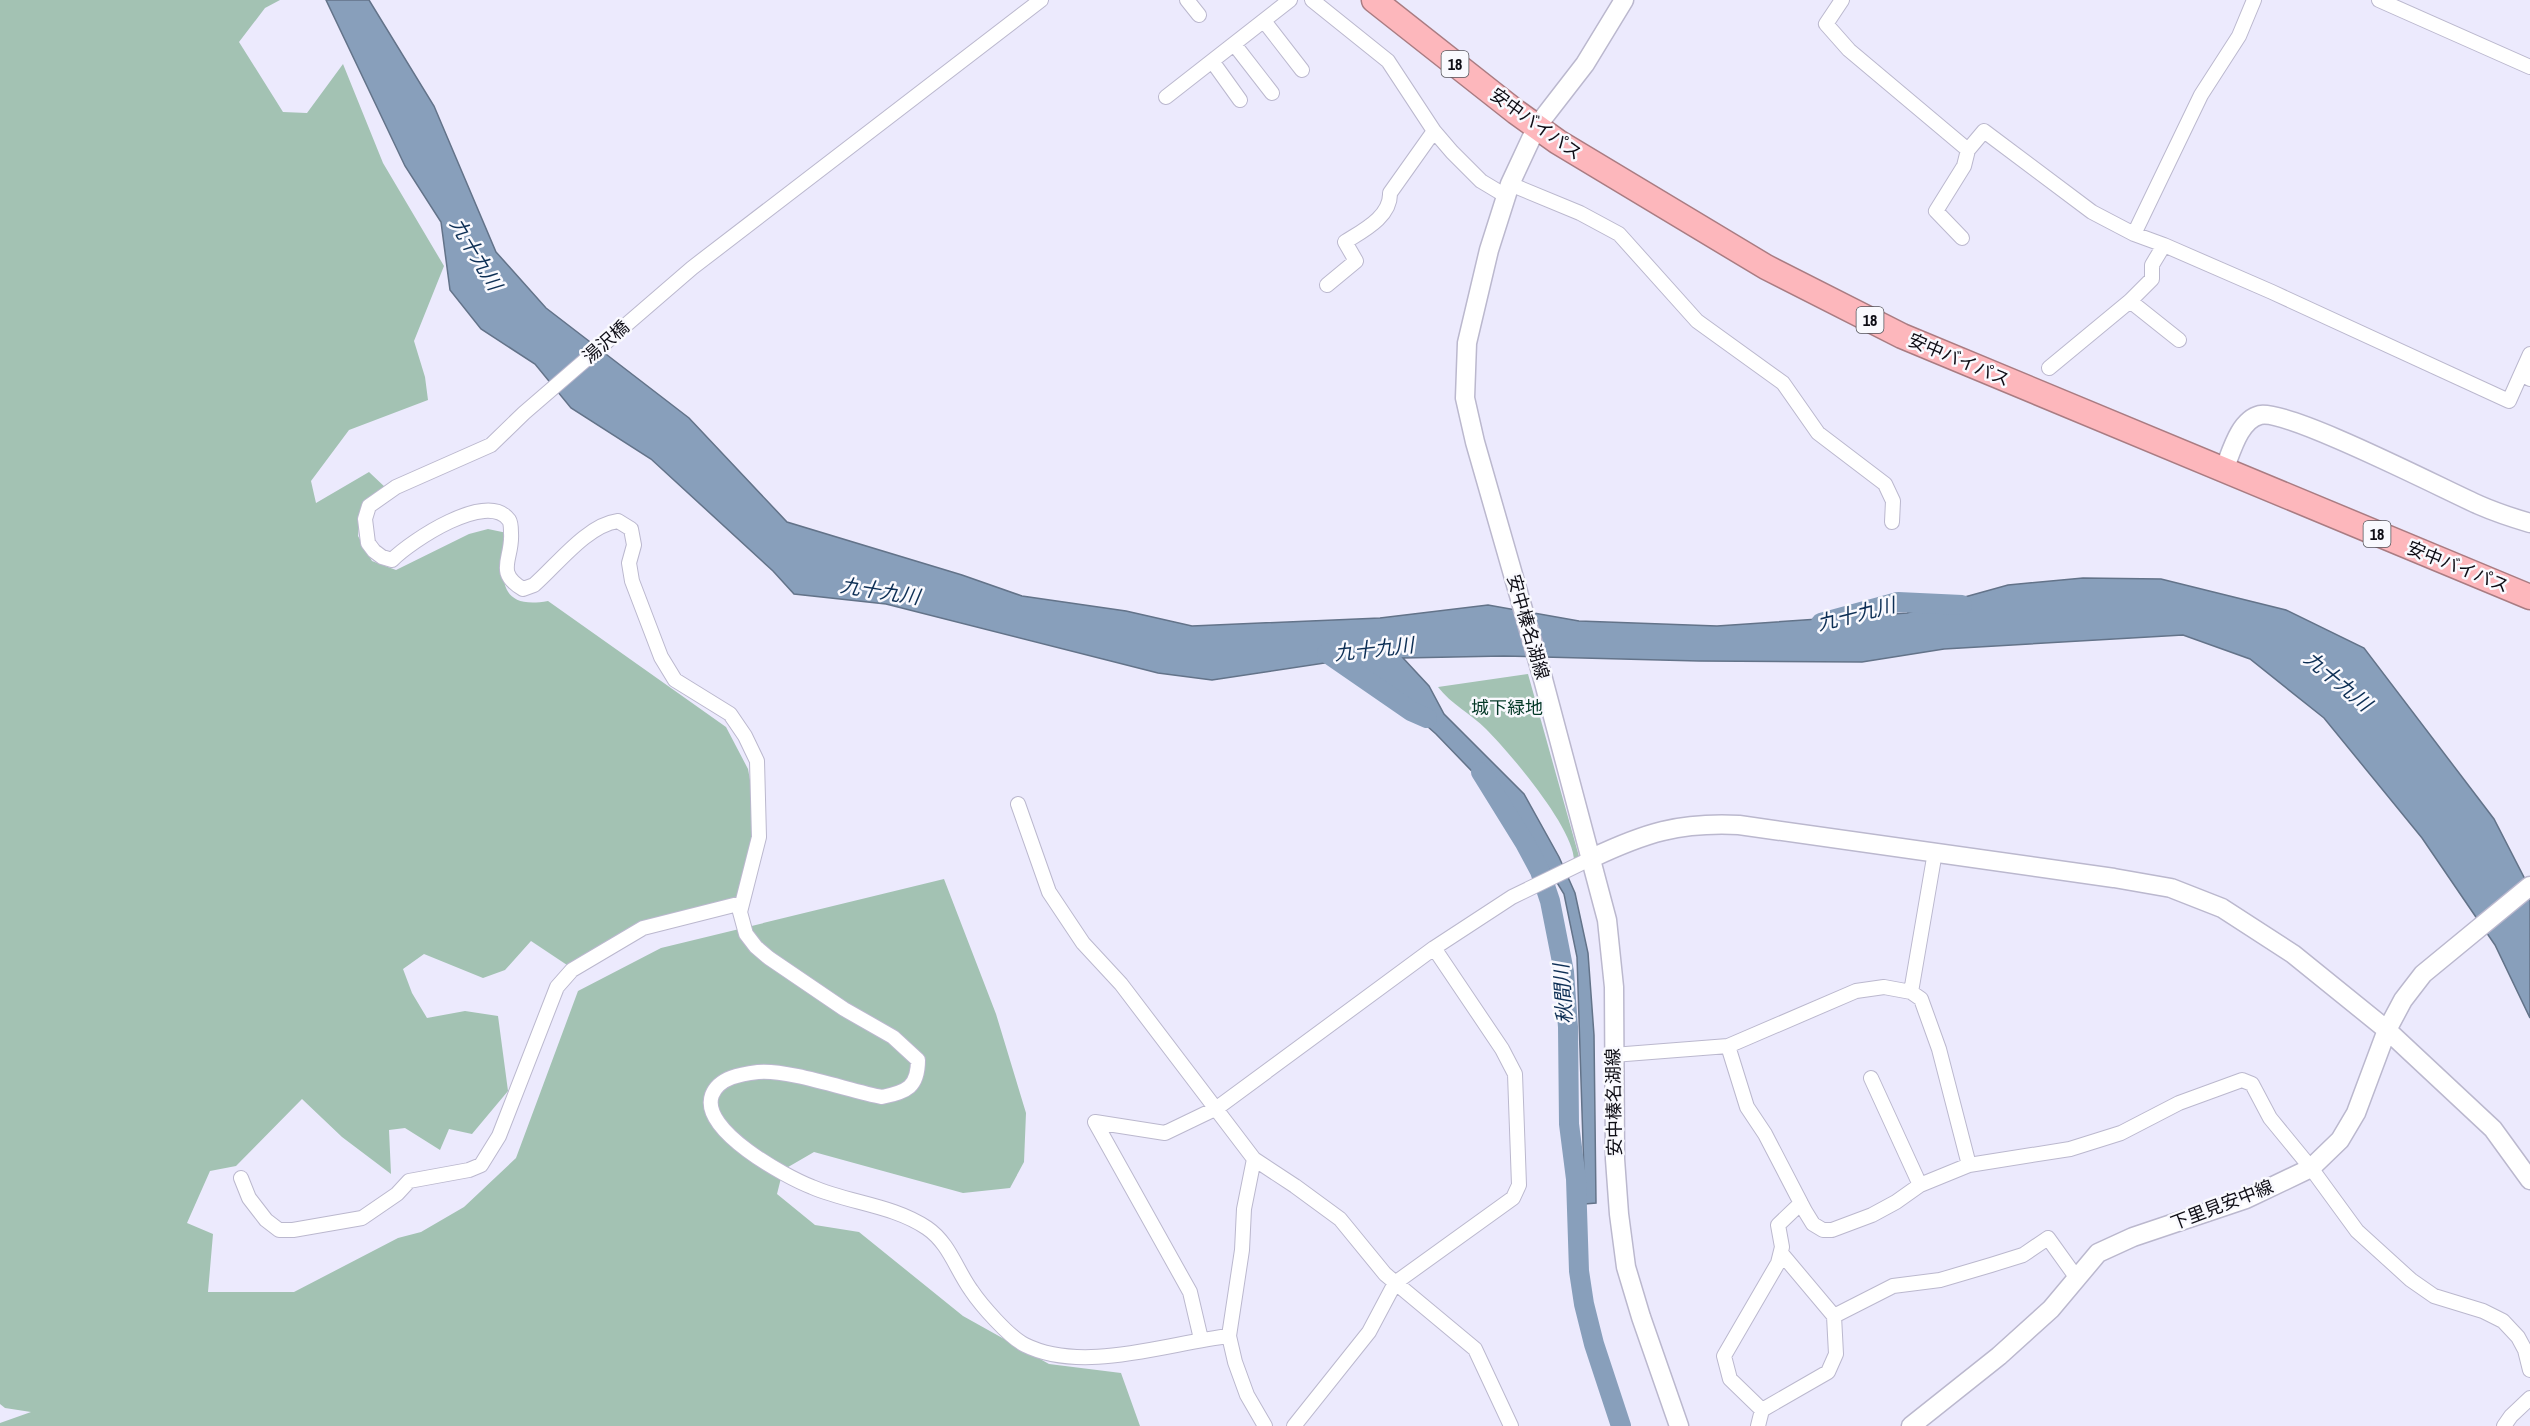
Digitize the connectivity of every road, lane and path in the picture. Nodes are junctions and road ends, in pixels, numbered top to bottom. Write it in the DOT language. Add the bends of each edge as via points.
graph roads {
  1 [pos="1041,0"];
  2 [pos="1187,0"];
  3 [pos="1290,0"];
  4 [pos="1312,0"];
  5 [pos="1374,0"];
  6 [pos="1624,0"];
  7 [pos="1842,0"];
  8 [pos="2254,0"];
  9 [pos="2379,0"];
  10 [pos="1199,15"];
  11 [pos="1264,21"];
  12 [pos="1234,44"];
  13 [pos="1212,62"];
  14 [pos="2530,67"];
  15 [pos="1302,70"];
  16 [pos="1272,93"];
  17 [pos="1166,97"];
  18 [pos="1240,100"];
  19 [pos="1537,126"];
  20 [pos="1434,131"];
  21 [pos="1968,150"];
  22 [pos="1508,190"];
  23 [pos="2134,234"];
  24 [pos="1962,238"];
  25 [pos="2164,245"];
  26 [pos="1327,285"];
  27 [pos="2130,301"];
  28 [pos="2180,340"];
  29 [pos="2530,354"];
  30 [pos="2049,368"];
  31 [pos="2526,376"];
  32 [pos="2224,470"];
  33 [pos="1892,522"];
  34 [pos="2530,523"];
  35 [pos="2530,597"];
  36 [pos="1018,804"];
  37 [pos="1935,852"];
  38 [pos="1592,858"];
  39 [pos="2530,886"];
  40 [pos="742,903"];
  41 [pos="1434,948"];
  42 [pos="1911,992"];
  43 [pos="2387,1030"];
  44 [pos="1728,1046"];
  45 [pos="1613,1055"];
  46 [pos="1871,1078"];
  47 [pos="1217,1107"];
  48 [pos="1254,1159"];
  49 [pos="1969,1165"];
  50 [pos="2311,1168"];
  51 [pos="241,1178"];
  52 [pos="2530,1180"];
  53 [pos="1920,1185"];
  54 [pos="1801,1203"];
  55 [pos="1780,1253"];
  56 [pos="2076,1277"];
  57 [pos="1395,1283"];
  58 [pos="1834,1316"];
  59 [pos="1229,1336"];
  60 [pos="1201,1339"];
  61 [pos="2530,1370"];
  62 [pos="2530,1398"];
  63 [pos="1762,1410"];
  64 [pos="1264,1426"];
  65 [pos="1294,1426"];
  66 [pos="1511,1426"];
  67 [pos="1679,1426"];
  68 [pos="1758,1426"];
  69 [pos="1911,1426"];
  70 [pos="2504,1426"];
  1 -- 40 [label="street, 湯沢橋" via="689,270 491,445 396,487 369,506 365,519 368,543 382,557 392,560 415,542 467,513 501,513 510,522 512,547 505,568 509,579 523,589 534,585 588,534 618,521 631,529 632,581 661,657 675,680 730,714 757,761 759,837"];
  2 -- 10 [label="street"];
  3 -- 11 [label="street"];
  4 -- 20 [label="street" via="1388,61"];
  5 -- 19 [label="highway, 安中バイパス / 18"];
  6 -- 19 [label="main road, 安中榛名湖線" via="1585,64"];
  7 -- 21 [label="street" via="1826,24 1849,50"];
  8 -- 23 [label="street" via="2239,36 2201,95"];
  9 -- 14 [label="street"];
  11 -- 12 [label="street"];
  11 -- 15 [label="street"];
  12 -- 13 [label="street"];
  12 -- 16 [label="street"];
  13 -- 17 [label="street"];
  13 -- 18 [label="street"];
  19 -- 22 [label="main road, 安中榛名湖線"];
  19 -- 32 [label="highway, 安中バイパス / 18" via="1589,162 1766,267 1902,336"];
  20 -- 22 [label="street" via="1481,182"];
  20 -- 26 [label="street" via="1390,193 1390,200 1375,223 1345,242 1356,261"];
  21 -- 23 [label="street" via="1984,131 2092,212"];
  21 -- 24 [label="street" via="1964,166 1936,212"];
  22 -- 33 [label="street" via="1580,213 1619,234 1697,321 1783,383 1818,433 1885,484 1893,501"];
  22 -- 38 [label="main road, 安中榛名湖線" via="1471,325 1464,379 1469,419"];
  23 -- 25 [label="street"];
  25 -- 27 [label="street" via="2152,265 2152,279"];
  25 -- 31 [label="street" via="2509,401"];
  27 -- 28 [label="street"];
  27 -- 30 [label="street"];
  29 -- 31 [label="street"];
  32 -- 34 [label="main road" via="2238,436 2250,420 2272,415"];
  32 -- 35 [label="highway, 安中バイパス / 18"];
  36 -- 47 [label="street" via="1049,892 1083,943 1121,984"];
  37 -- 38 [label="main road" via="1708,824 1649,834"];
  37 -- 42 [label="street"];
  37 -- 43 [label="main road" via="2114,878 2170,888 2197,898 2222,908 2293,954"];
  38 -- 41 [label="street" via="1512,897"];
  38 -- 45 [label="main road, 安中榛名湖線" via="1611,949"];
  39 -- 43 [label="main road, 下里見安中線" via="2423,974"];
  40 -- 51 [label="street" via="643,928 572,970 557,987 499,1136 481,1165 409,1181 362,1218 293,1230 279,1230 266,1220 249,1198"];
  40 -- 60 [label="street" via="741,922 756,947 844,1009 907,1047 918,1060 918,1076 898,1094 882,1097 761,1072 740,1076 719,1085 710,1100 712,1114 723,1129 753,1154 812,1187 885,1208 926,1228 943,1242 971,1292 1024,1345 1071,1358 1135,1352"];
  41 -- 47 [label="street"];
  41 -- 57 [label="street" via="1515,1074 1519,1185 1513,1198"];
  42 -- 44 [label="street" via="1884,987 1856,991"];
  42 -- 49 [label="street" via="1921,999 1940,1049"];
  43 -- 50 [label="main road, 下里見安中線" via="2356,1113 2340,1140"];
  43 -- 52 [label="main road" via="2493,1129"];
  44 -- 45 [label="street"];
  44 -- 54 [label="street" via="1747,1107"];
  45 -- 67 [label="main road, 安中榛名湖線" via="1618,1214 1626,1267"];
  46 -- 53 [label="street"];
  47 -- 48 [label="street"];
  47 -- 60 [label="street" via="1165,1133 1095,1122 1190,1292"];
  48 -- 57 [label="street" via="1340,1219"];
  48 -- 59 [label="street"];
  49 -- 50 [label="street" via="2070,1149 2121,1133 2179,1103 2242,1080 2252,1084 2270,1118"];
  49 -- 53 [label="street"];
  50 -- 56 [label="main road, 下里見安中線" via="2246,1199 2133,1237 2098,1253"];
  50 -- 61 [label="street" via="2356,1231 2411,1280 2434,1296 2503,1321 2518,1337"];
  53 -- 54 [label="street" via="1872,1215 1833,1230 1813,1224"];
  54 -- 55 [label="street" via="1778,1225"];
  55 -- 58 [label="street"];
  55 -- 63 [label="street" via="1778,1263 1724,1356 1731,1379"];
  56 -- 58 [label="street" via="2048,1238 2023,1255 1991,1265 1940,1280 1893,1286"];
  56 -- 69 [label="main road, 下里見安中線" via="2051,1309 1999,1356"];
  57 -- 65 [label="street" via="1369,1332"];
  57 -- 66 [label="street" via="1475,1349"];
  58 -- 63 [label="street" via="1836,1354 1828,1372"];
  59 -- 60 [label="street"];
  59 -- 64 [label="street" via="1247,1395"];
  62 -- 70 [label="street"];
  63 -- 68 [label="street"];
}
